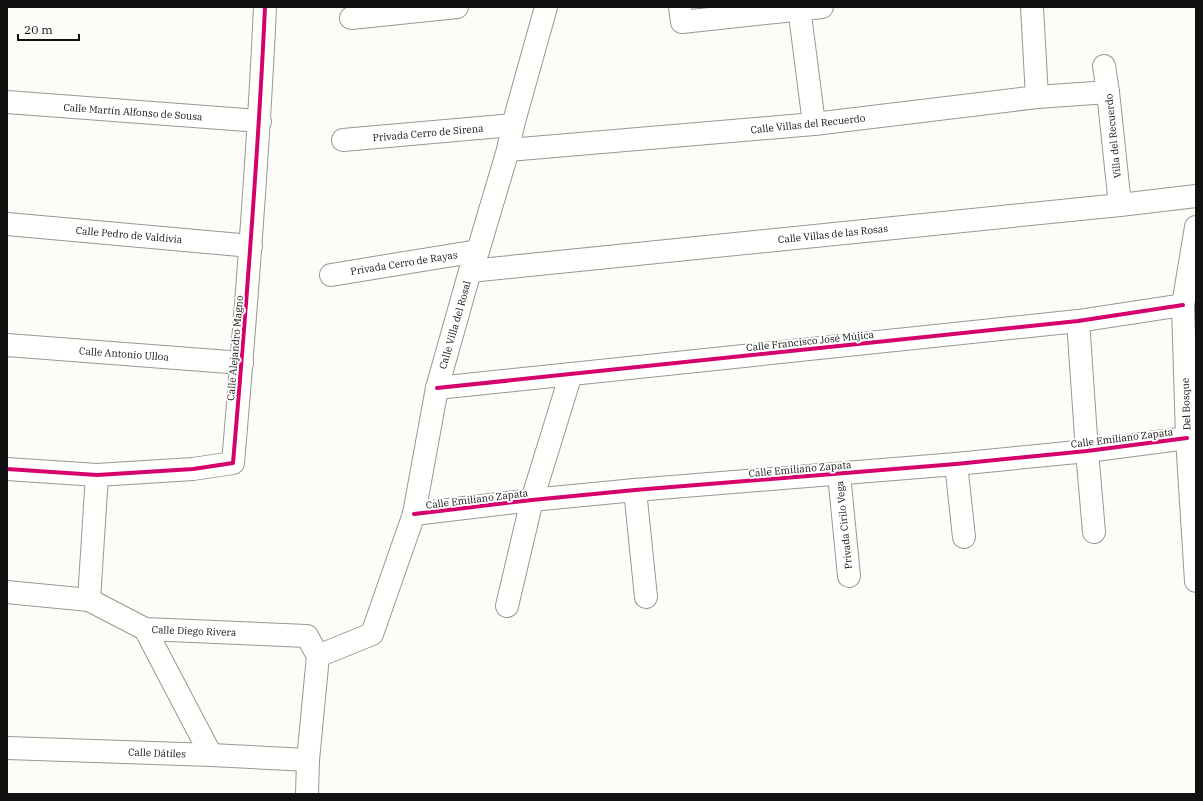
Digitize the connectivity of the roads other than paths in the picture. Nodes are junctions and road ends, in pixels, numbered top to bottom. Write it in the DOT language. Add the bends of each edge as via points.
graph roads {
  1 [pos="265,7"];
  2 [pos="457,7"];
  3 [pos="546,7"];
  4 [pos="822,7"];
  5 [pos="1032,7"];
  6 [pos="799,9"];
  7 [pos="681,15"];
  8 [pos="351,18"];
  9 [pos="1104,66"];
  10 [pos="1108,92"];
  11 [pos="1037,97"];
  12 [pos="7,102"];
  13 [pos="260,121"];
  14 [pos="814,124"];
  15 [pos="513,125"];
  16 [pos="343,140"];
  17 [pos="508,150"];
  18 [pos="1196,196"];
  19 [pos="1120,205"];
  20 [pos="7,224"];
  21 [pos="1196,227"];
  22 [pos="251,246"];
  23 [pos="478,251"];
  24 [pos="470,271"];
  25 [pos="331,274"];
  26 [pos="1183,305"];
  27 [pos="1078,321"];
  28 [pos="7,345"];
  29 [pos="242,363"];
  30 [pos="571,374"];
  31 [pos="437,388"];
  32 [pos="1187,438"];
  33 [pos="1087,451"];
  34 [pos="956,464"];
  35 [pos="7,469"];
  36 [pos="839,474"];
  37 [pos="97,475"];
  38 [pos="635,490"];
  39 [pos="532,500"];
  40 [pos="414,514"];
  41 [pos="1094,532"];
  42 [pos="964,537"];
  43 [pos="849,576"];
  44 [pos="1196,581"];
  45 [pos="7,592"];
  46 [pos="646,597"];
  47 [pos="89,600"];
  48 [pos="507,606"];
  49 [pos="145,630"];
  50 [pos="318,656"];
  51 [pos="7,748"];
  52 [pos="211,755"];
  53 [pos="308,760"];
  54 [pos="307,794"];
  1 -- 13 [label="street, Calle Alejandro Magno"];
  2 -- 8 [label="street"];
  3 -- 15 [label="street, Calle Villa del Rosal"];
  4 -- 6 [label="street"];
  5 -- 11 [label="street"];
  6 -- 7 [label="street"];
  6 -- 14 [label="street"];
  9 -- 10 [label="street, Villa del Recuerdo"];
  10 -- 11 [label="street, Calle Villas del Recuerdo"];
  10 -- 19 [label="street, Villa del Recuerdo"];
  11 -- 14 [label="street, Calle Villas del Recuerdo"];
  12 -- 13 [label="street, Calle Martín Alfonso de Sousa"];
  13 -- 22 [label="street, Calle Alejandro Magno"];
  14 -- 17 [label="street, Calle Villas del Recuerdo"];
  15 -- 16 [label="street, Privada Cerro de Sirena"];
  15 -- 17 [label="street, Calle Villa del Rosal"];
  17 -- 23 [label="street, Calle Villa del Rosal"];
  18 -- 19 [label="street, Calle Villas de las Rosas"];
  19 -- 24 [label="street, Calle Villas de las Rosas"];
  20 -- 22 [label="street, Calle Pedro de Valdivia"];
  21 -- 26 [label="street, Del Bosque"];
  22 -- 29 [label="street, Calle Alejandro Magno"];
  23 -- 24 [label="street, Calle Villa del Rosal"];
  23 -- 25 [label="street, Privada Cerro de Rayas"];
  24 -- 31 [label="street, Calle Villa del Rosal"];
  26 -- 27 [label="street, Calle Francisco José Mújica"];
  26 -- 32 [label="street, Del Bosque"];
  27 -- 30 [label="street, Calle Francisco José Mújica"];
  27 -- 33 [label="street"];
  28 -- 29 [label="street, Calle Antonio Ulloa"];
  29 -- 37 [label="street, Calle Alejandro Magno" via="233,463"];
  30 -- 31 [label="street, Calle Francisco José Mújica"];
  30 -- 39 [label="street"];
  31 -- 40 [label="street, Calle Villa del Rosal"];
  32 -- 33 [label="street, Calle Emiliano Zapata"];
  32 -- 44 [label="street, Del Bosque"];
  33 -- 34 [label="street, Calle Emiliano Zapata"];
  33 -- 41 [label="street"];
  34 -- 36 [label="street, Calle Emiliano Zapata"];
  34 -- 42 [label="street"];
  35 -- 37 [label="street, Calle Alejandro Magno"];
  36 -- 38 [label="street, Calle Emiliano Zapata"];
  36 -- 43 [label="street, Privada Cirilo Vega"];
  37 -- 47 [label="street"];
  38 -- 39 [label="street, Calle Emiliano Zapata"];
  38 -- 46 [label="street"];
  39 -- 40 [label="street, Calle Emiliano Zapata"];
  39 -- 48 [label="street"];
  40 -- 50 [label="street, Calle Villa del Rosal" via="372,634"];
  45 -- 47 [label="street"];
  47 -- 49 [label="street, Calle Diego Rivera"];
  49 -- 50 [label="street, Calle Diego Rivera" via="307,636"];
  49 -- 52 [label="street"];
  50 -- 53 [label="street"];
  51 -- 52 [label="street, Calle Dátiles"];
  52 -- 53 [label="street, Calle Dátiles"];
  53 -- 54 [label="street"];
}
